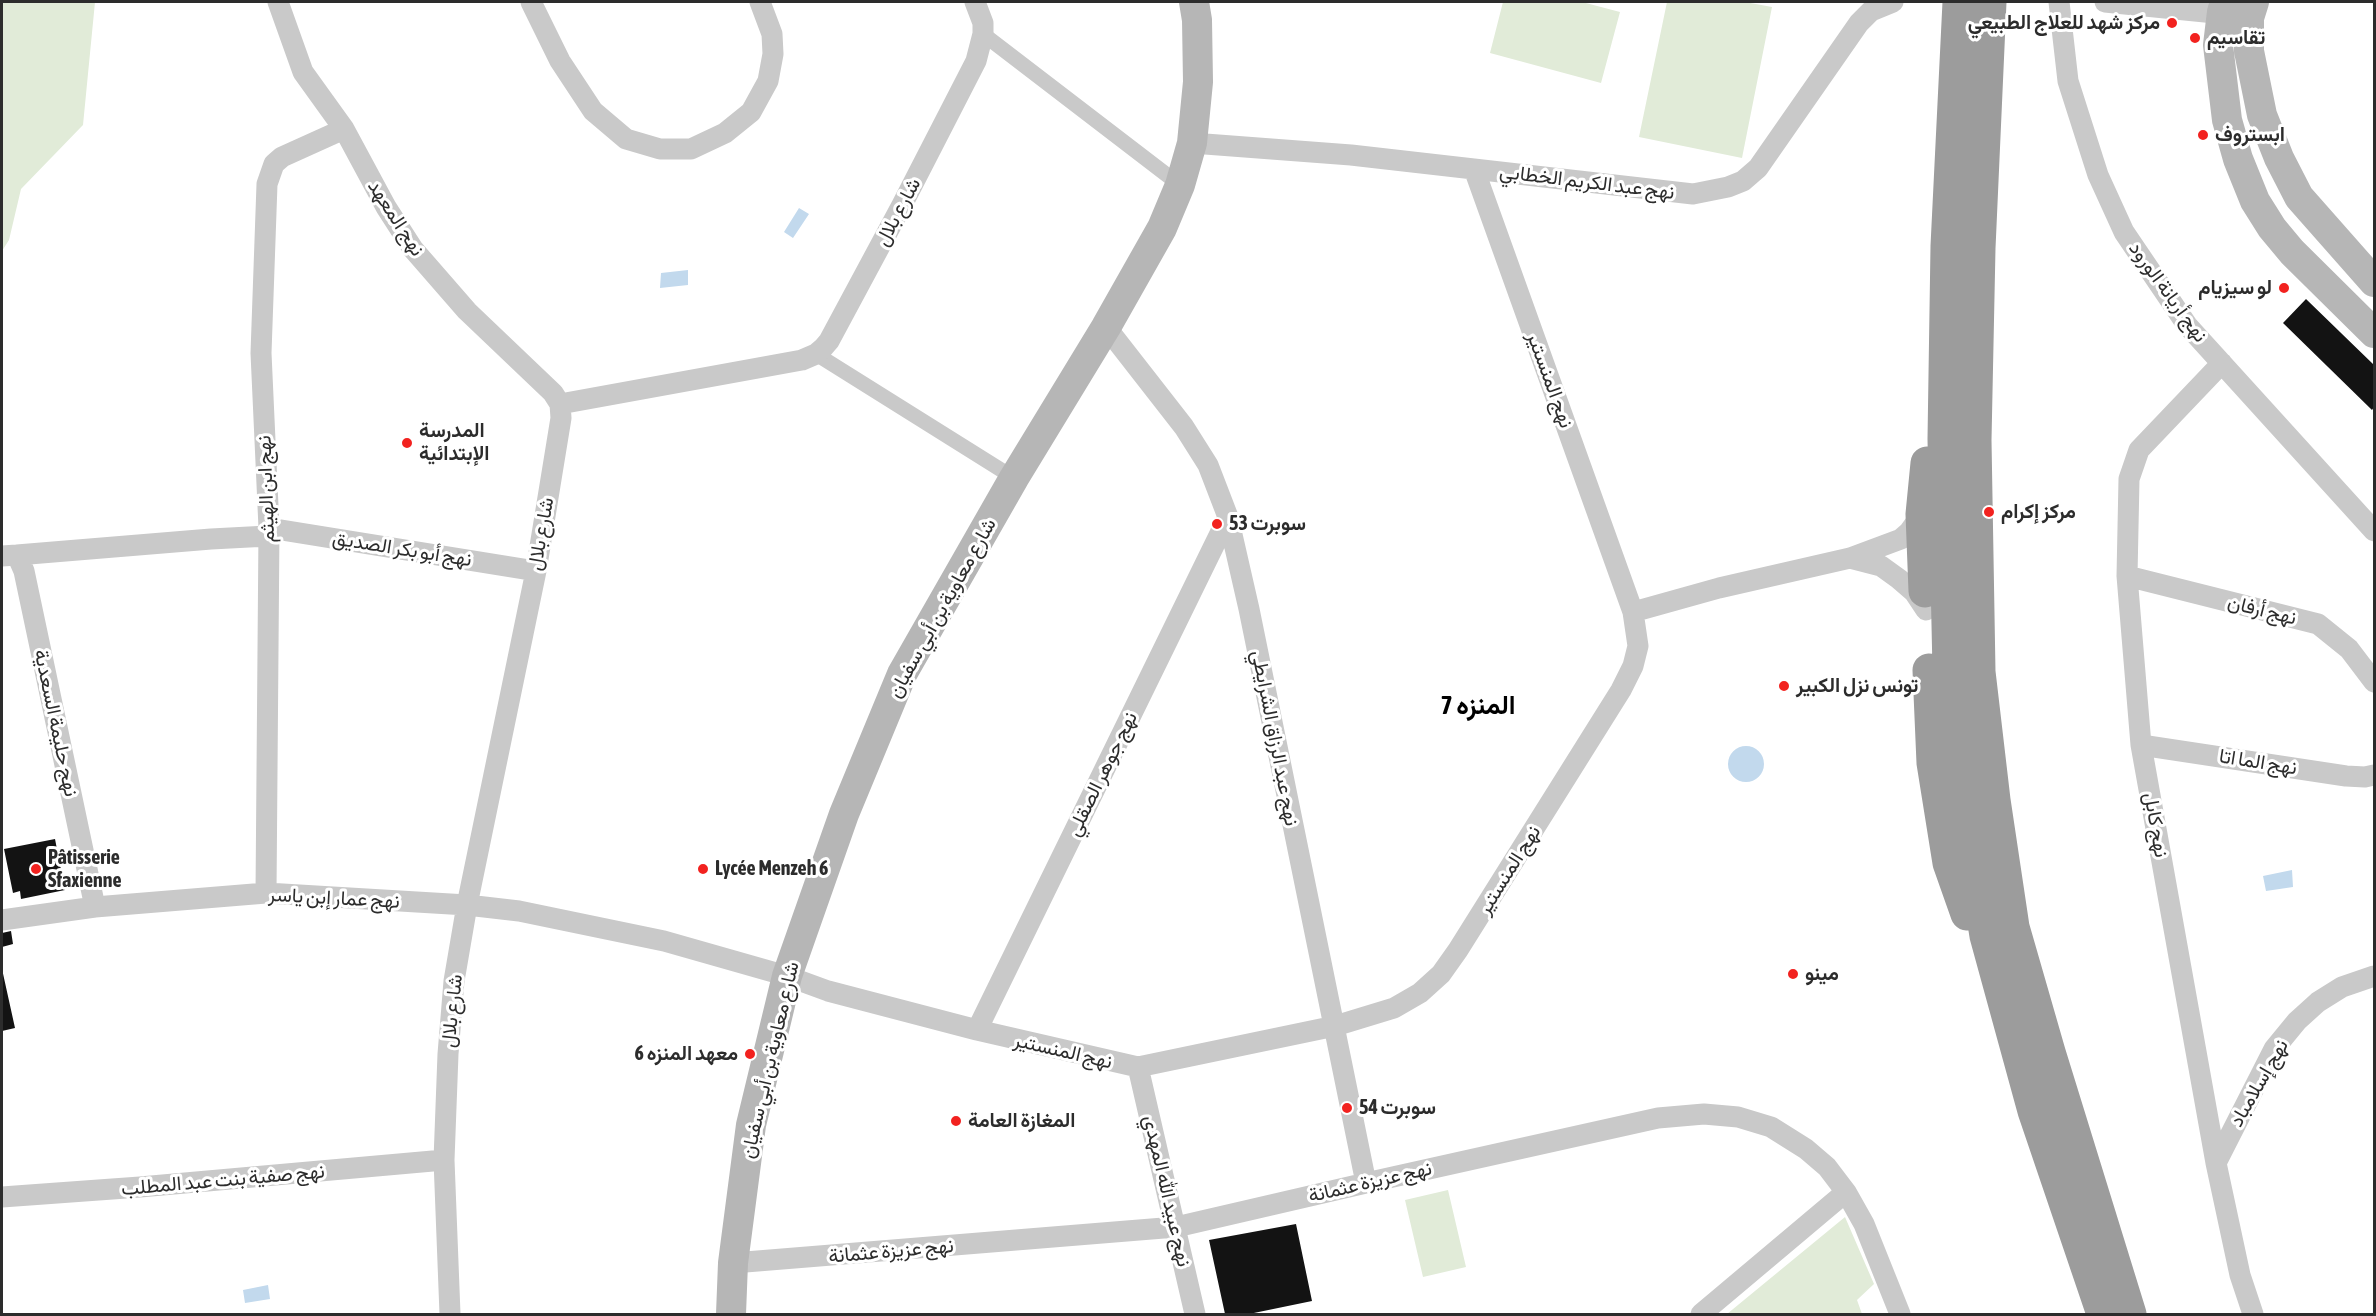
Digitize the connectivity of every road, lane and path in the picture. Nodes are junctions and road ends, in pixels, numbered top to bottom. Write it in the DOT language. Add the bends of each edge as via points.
graph roads {
  1 [pos="278,2"];
  2 [pos="531,2"];
  3 [pos="760,2"];
  4 [pos="975,2"];
  5 [pos="1194,2"];
  6 [pos="1893,2"];
  7 [pos="2059,2"];
  8 [pos="2105,2"];
  9 [pos="2237,8"];
  10 [pos="1974,12"];
  11 [pos="982,34"];
  12 [pos="344,129"];
  13 [pos="1192,143"];
  14 [pos="1474,169"];
  15 [pos="1180,184"];
  16 [pos="1947,246"];
  17 [pos="2374,282"];
  18 [pos="1106,327"];
  19 [pos="2374,333"];
  20 [pos="816,354"];
  21 [pos="2222,363"];
  22 [pos="560,404"];
  23 [pos="1014,478"];
  24 [pos="1922,514"];
  25 [pos="1228,517"];
  26 [pos="2374,531"];
  27 [pos="269,532"];
  28 [pos="9,556"];
  29 [pos="1850,558"];
  30 [pos="536,571"];
  31 [pos="2127,576"];
  32 [pos="1926,610"];
  33 [pos="1633,612"];
  34 [pos="2374,682"];
  35 [pos="2141,744"];
  36 [pos="2374,775"];
  37 [pos="266,893"];
  38 [pos="467,905"];
  39 [pos="95,907"];
  40 [pos="2,920"];
  41 [pos="787,976"];
  42 [pos="2374,976"];
  43 [pos="1335,1026"];
  44 [pos="977,1030"];
  45 [pos="2020,1064"];
  46 [pos="1138,1067"];
  47 [pos="2050,1108"];
  48 [pos="444,1160"];
  49 [pos="2216,1163"];
  50 [pos="1366,1183"];
  51 [pos="1846,1192"];
  52 [pos="2,1197"];
  53 [pos="1176,1227"];
  54 [pos="733,1263"];
  55 [pos="450,1314"];
  56 [pos="731,1314"];
  57 [pos="1195,1314"];
  58 [pos="1701,1314"];
  59 [pos="1900,1314"];
  60 [pos="2083,1314"];
  61 [pos="2103,1314"];
  62 [pos="2130,1314"];
  63 [pos="2148,1314"];
  64 [pos="2253,1314"];
  1 -- 12 [label="street, نهج المعهد" via="303,72"];
  2 -- 3 [label="street" via="560,61 593,111 626,139 660,149 691,148 724,133 751,112 768,81 773,54 772,34"];
  4 -- 11 [label="street, شارع بلال"];
  5 -- 13 [label="main road, شارع معاوية بن أبي سفيان" via="1198,82"];
  6 -- 14 [label="street, نهج عبد الكريم الخطابي" via="1871,11 1859,23 1758,168 1728,187 1693,194"];
  7 -- 21 [label="street, نهج أريانة الورود" via="2068,81 2098,175 2124,232 2148,270 2187,325"];
  8 -- 9 [label="street"];
  9 -- 17 [label="main road" via="2262,115 2279,158 2300,197"];
  9 -- 19 [label="main road" via="2218,45 2227,120 2255,201 2292,252"];
  10 -- 16 [label="highway"];
  10 -- 47 [label="highway" via="1979,248 1975,440 1979,672 2013,927"];
  11 -- 15 [label="street"];
  11 -- 20 [label="street, شارع بلال" via="975,61 902,205 829,341"];
  12 -- 22 [label="street, نهج المعهد" via="413,249 467,311"];
  12 -- 27 [label="street, نهج ابن الهيثم" via="282,157 274,164 267,184 261,353"];
  13 -- 14 [label="street, نهج عبد الكريم الخطابي"];
  13 -- 15 [label="main road, شارع معاوية بن أبي سفيان"];
  14 -- 33 [label="street, نهج المنستير"];
  15 -- 18 [label="main road, شارع معاوية بن أبي سفيان" via="1162,228"];
  16 -- 24 [label="highway"];
  16 -- 45 [label="highway" via="1944,439 1949,671 1986,936"];
  18 -- 23 [label="main road, شارع معاوية بن أبي سفيان"];
  18 -- 25 [label="street, نهج عبد الرزاق الشرايطي" via="1184,427 1208,465"];
  20 -- 22 [label="street" via="802,360"];
  20 -- 23 [label="street"];
  21 -- 26 [label="street, نهج أريانة الورود"];
  21 -- 31 [label="street, نهج كابل" via="2136,456 2129,479"];
  22 -- 30 [label="street, شارع بلال"];
  23 -- 41 [label="main road, شارع معاوية بن أبي سفيان" via="902,674 844,814"];
  24 -- 29 [label="street" via="1901,539"];
  24 -- 32 [label="highway"];
  25 -- 43 [label="street, نهج عبد الرزاق الشرايطي"];
  25 -- 44 [label="street, نهج جوهر الصقلي"];
  27 -- 28 [label="street, نهج أبو بكر الصديق"];
  27 -- 30 [label="street, نهج أبو بكر الصديق"];
  27 -- 37 [label="street, نهج ابن الهيثم"];
  28 -- 39 [label="street, نهج حليمة السعدية" via="27,585"];
  29 -- 32 [label="street" via="1881,566 1914,592"];
  29 -- 33 [label="street"];
  30 -- 38 [label="street, شارع بلال"];
  31 -- 34 [label="street, نهج أرفان" via="2318,624 2349,649"];
  31 -- 35 [label="street, نهج كابل"];
  32 -- 45 [label="highway" via="1933,763 1949,863"];
  33 -- 43 [label="street, نهج المنستير" via="1638,646 1621,690 1441,974 1420,993 1394,1008"];
  35 -- 36 [label="street, نهج الما اتا" via="2346,776"];
  35 -- 49 [label="street, نهج كابل"];
  37 -- 38 [label="street, نهج عمار إبن ياسر"];
  37 -- 39 [label="street, نهج عمار إبن ياسر"];
  38 -- 41 [label="street, نهج عمار إبن ياسر" via="519,911 664,941"];
  38 -- 48 [label="street, شارع بلال" via="450,1016"];
  39 -- 40 [label="street, نهج عمار إبن ياسر"];
  41 -- 44 [label="street, نهج المنستير" via="828,991"];
  41 -- 54 [label="main road, شارع معاوية بن أبي سفيان" via="751,1125"];
  42 -- 49 [label="street, نهج إسلامباد" via="2342,987 2297,1021 2274,1049"];
  43 -- 46 [label="street, نهج المنستير"];
  43 -- 50 [label="street, نهج عبد الرزاق الشرايطي"];
  44 -- 46 [label="street, نهج المنستير"];
  45 -- 47 [label="highway"];
  46 -- 53 [label="street, نهج عبيد الله المهدي"];
  47 -- 60 [label="highway" via="2069,1274"];
  47 -- 61 [label="highway"];
  47 -- 62 [label="highway"];
  47 -- 63 [label="highway" via="2127,1249"];
  48 -- 52 [label="street, نهج صفية بنت عبد المطلب"];
  48 -- 55 [label="street, شارع بلال"];
  49 -- 64 [label="street, نهج كابل" via="2240,1275"];
  50 -- 51 [label="street, نهج عزيزة عثمانة" via="1658,1118 1704,1114 1738,1117 1771,1127 1827,1167"];
  50 -- 53 [label="street, نهج عزيزة عثمانة"];
  51 -- 58 [label="street"];
  51 -- 59 [label="street, نهج عزيزة عثمانة" via="1864,1224"];
  53 -- 54 [label="street, نهج عزيزة عثمانة"];
  53 -- 57 [label="street, نهج عبيد الله المهدي"];
  54 -- 56 [label="main road, شارع معاوية بن أبي سفيان"];
}
